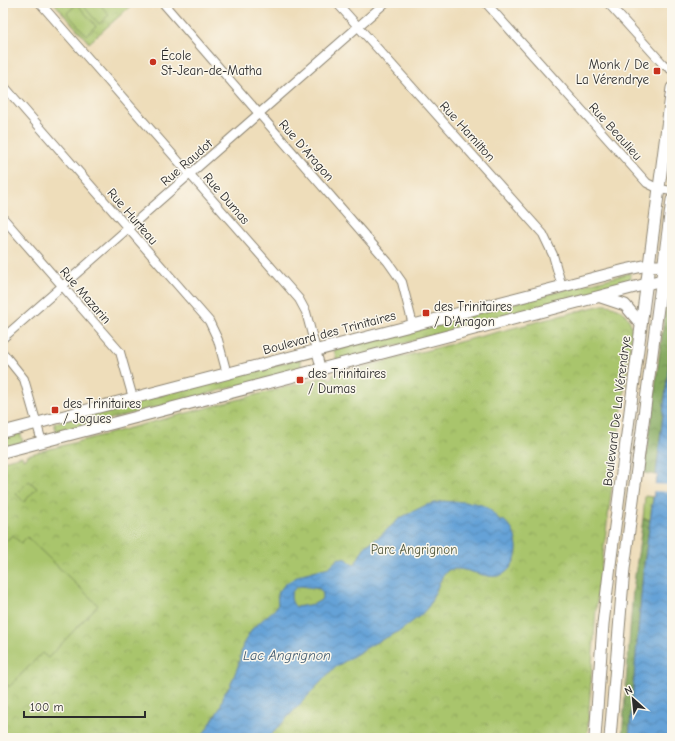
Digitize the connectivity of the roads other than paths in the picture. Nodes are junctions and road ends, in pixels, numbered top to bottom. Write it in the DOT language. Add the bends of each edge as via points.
graph roads {
  1 [pos="40,3"];
  2 [pos="163,3"];
  3 [pos="337,3"];
  4 [pos="385,3"];
  5 [pos="486,3"];
  6 [pos="608,3"];
  7 [pos="358,26"];
  8 [pos="672,70"];
  9 [pos="3,85"];
  10 [pos="672,88"];
  11 [pos="259,114"];
  12 [pos="190,174"];
  13 [pos="659,189"];
  14 [pos="672,191"];
  15 [pos="672,200"];
  16 [pos="3,218"];
  17 [pos="128,229"];
  18 [pos="649,266"];
  19 [pos="664,266"];
  20 [pos="662,280"];
  21 [pos="647,284"];
  22 [pos="63,286"];
  23 [pos="562,287"];
  24 [pos="598,296"];
  25 [pos="641,324"];
  26 [pos="413,325"];
  27 [pos="3,338"];
  28 [pos="316,351"];
  29 [pos="3,353"];
  30 [pos="321,369"];
  31 [pos="227,374"];
  32 [pos="133,398"];
  33 [pos="36,423"];
  34 [pos="3,432"];
  35 [pos="42,442"];
  36 [pos="3,452"];
  37 [pos="595,738"];
  38 [pos="610,738"];
  1 -- 12 [label="street, Rue Dumas"];
  2 -- 11 [label="street, Rue D'Aragon"];
  3 -- 7 [label="street, Rue Hamilton"];
  4 -- 7 [label="street, Rue Raudot"];
  5 -- 13 [label="street, Rue Beaulieu" via="641,176 651,186"];
  6 -- 8 [label="street" via="663,64"];
  7 -- 11 [label="street, Rue Raudot"];
  7 -- 23 [label="street, Rue Hamilton" via="540,231 551,247"];
  9 -- 17 [label="street, Rue Hurteau"];
  10 -- 13 [label="main road, Boulevard De La Vérendrye"];
  11 -- 12 [label="street, Rue Raudot"];
  11 -- 26 [label="street, Rue D'Aragon" via="394,269 403,286"];
  12 -- 17 [label="street, Rue Raudot"];
  12 -- 28 [label="street, Rue Dumas" via="299,299 306,312"];
  13 -- 14 [label="street, Rue Beaulieu"];
  13 -- 18 [label="main road, Boulevard De La Vérendrye"];
  15 -- 19 [label="main road"];
  16 -- 22 [label="street, Rue Mazarin"];
  17 -- 22 [label="street, Rue Raudot"];
  17 -- 31 [label="street, Rue Hurteau" via="209,321 218,340"];
  18 -- 19 [label="main road, Boulevard des Trinitaires"];
  18 -- 21 [label="main road, Boulevard De La Vérendrye"];
  18 -- 23 [label="main road, Boulevard des Trinitaires" via="640,266"];
  19 -- 20 [label="main road"];
  20 -- 21 [label="main road"];
  20 -- 38 [label="main road" via="624,569"];
  21 -- 24 [label="main road"];
  21 -- 25 [label="main road, Boulevard De La Vérendrye"];
  22 -- 27 [label="street, Rue Raudot"];
  22 -- 32 [label="street, Rue Mazarin" via="120,352"];
  23 -- 26 [label="main road, Boulevard des Trinitaires"];
  24 -- 25 [label="main road" via="625,304"];
  24 -- 30 [label="main road"];
  25 -- 37 [label="main road, Boulevard De La Vérendrye" via="605,603"];
  26 -- 28 [label="main road, Boulevard des Trinitaires"];
  28 -- 30 [label="street, Rue Dumas"];
  28 -- 31 [label="main road, Boulevard des Trinitaires"];
  29 -- 33 [label="street" via="24,379"];
  30 -- 35 [label="main road"];
  31 -- 32 [label="main road, Boulevard des Trinitaires"];
  32 -- 33 [label="main road, Boulevard des Trinitaires"];
  33 -- 34 [label="main road, Boulevard des Trinitaires"];
  33 -- 35 [label="street"];
  35 -- 36 [label="main road"];
}
